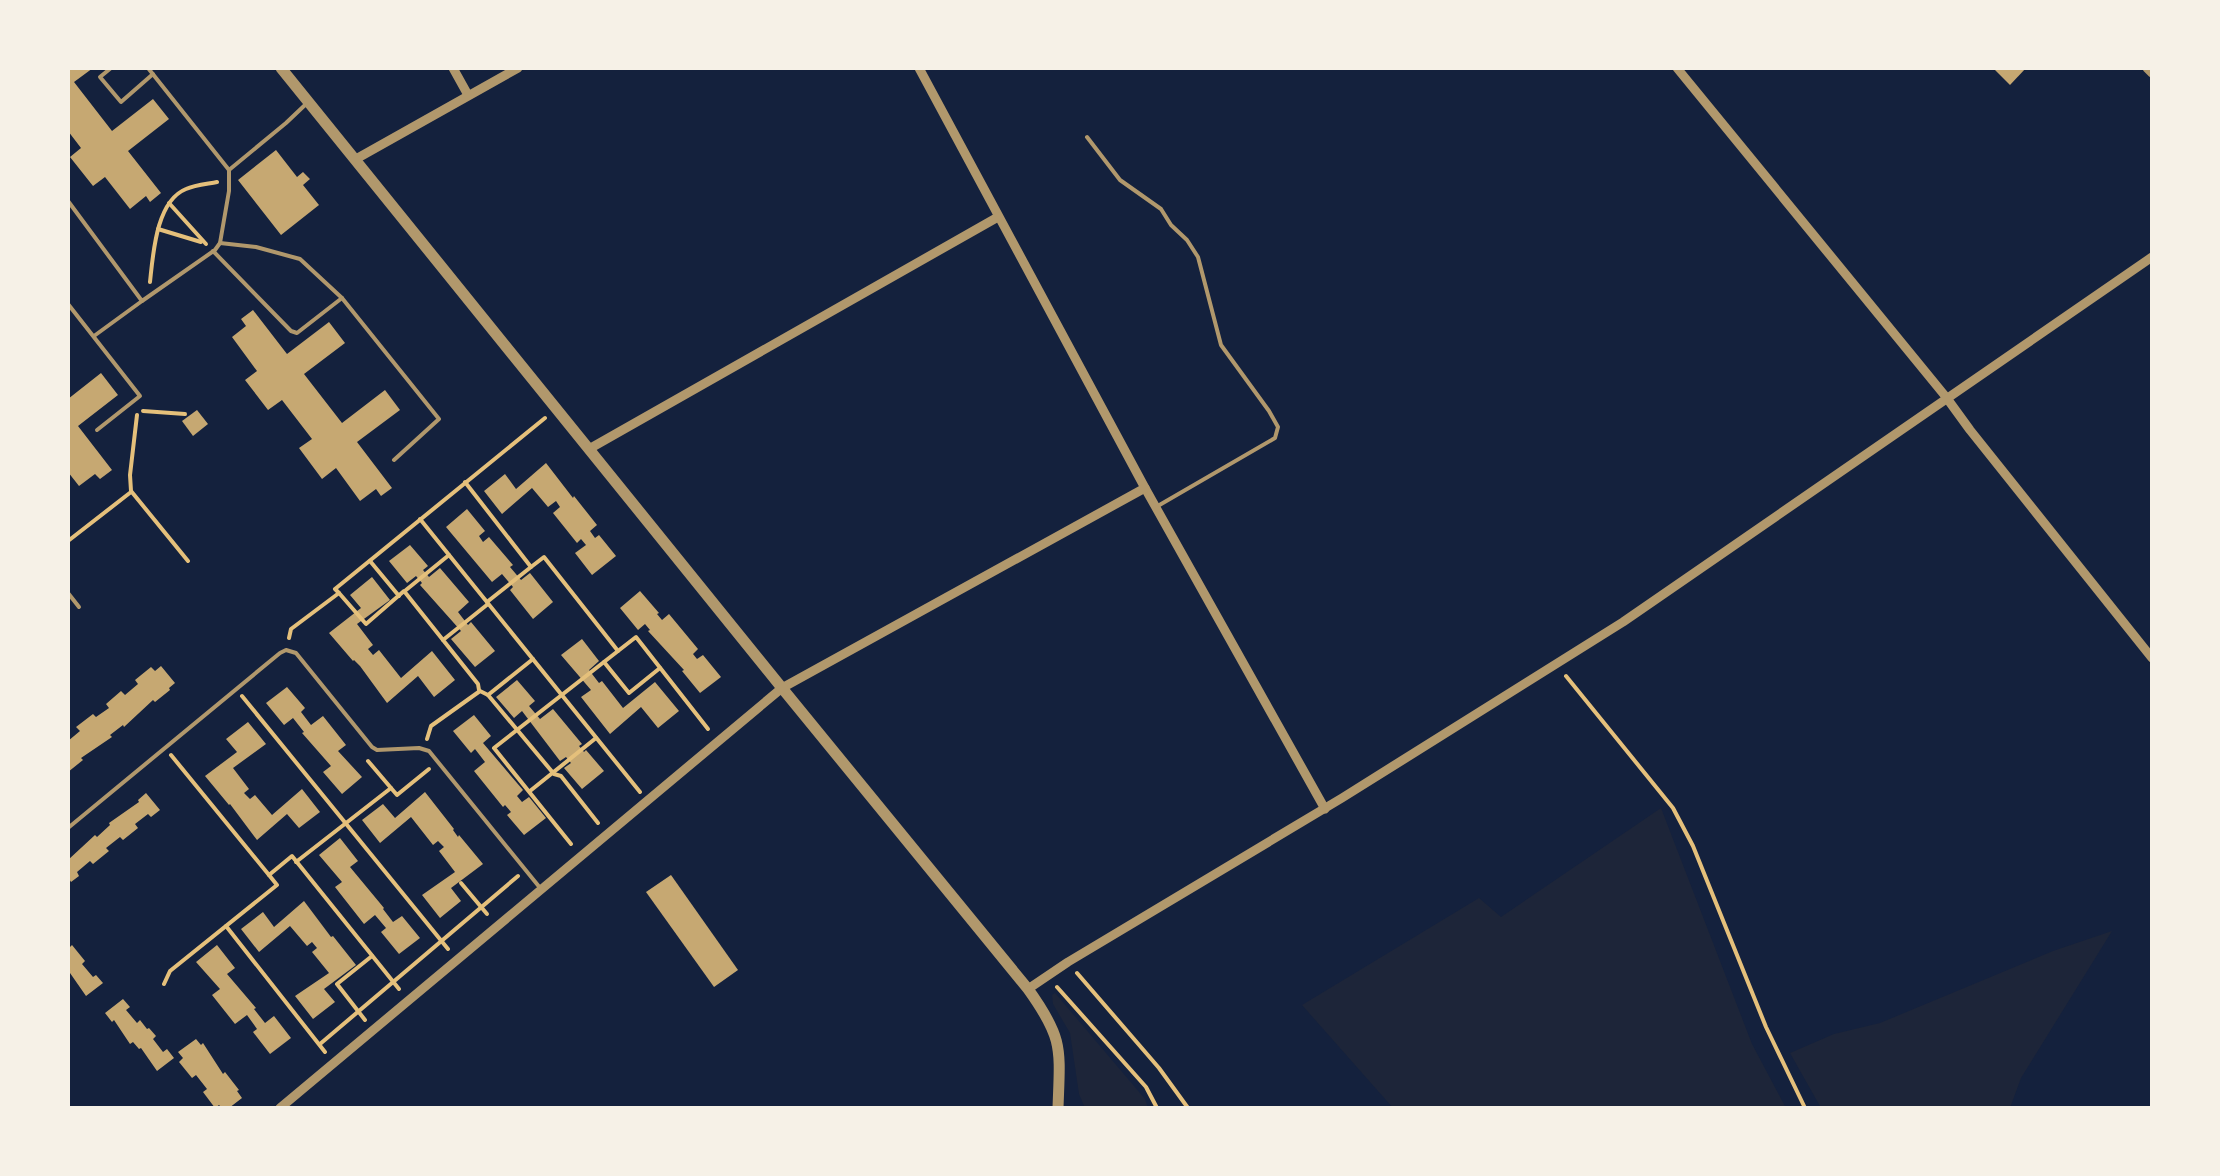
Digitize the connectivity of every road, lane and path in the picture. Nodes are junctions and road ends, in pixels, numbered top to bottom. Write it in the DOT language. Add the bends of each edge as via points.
graph roads {
  1 [pos="111,68"];
  2 [pos="148,68"];
  3 [pos="280,68"];
  4 [pos="453,68"];
  5 [pos="518,68"];
  6 [pos="920,68"];
  7 [pos="1677,68"];
  8 [pos="2147,68"];
  9 [pos="2152,73"];
  10 [pos="153,74"];
  11 [pos="468,95"];
  12 [pos="308,102"];
  13 [pos="1087,137"];
  14 [pos="356,159"];
  15 [pos="229,170"];
  16 [pos="229,179"];
  17 [pos="68,201"];
  18 [pos="169,203"];
  19 [pos="998,217"];
  20 [pos="158,229"];
  21 [pos="220,243"];
  22 [pos="206,244"];
  23 [pos="213,251"];
  24 [pos="2152,256"];
  25 [pos="149,296"];
  26 [pos="342,298"];
  27 [pos="142,301"];
  28 [pos="68,304"];
  29 [pos="94,336"];
  30 [pos="1946,397"];
  31 [pos="557,410"];
  32 [pos="185,414"];
  33 [pos="97,430"];
  34 [pos="588,448"];
  35 [pos="394,460"];
  36 [pos="465,482"];
  37 [pos="1145,488"];
  38 [pos="131,491"];
  39 [pos="1156,507"];
  40 [pos="420,519"];
  41 [pos="68,541"];
  42 [pos="449,556"];
  43 [pos="370,560"];
  44 [pos="188,561"];
  45 [pos="532,567"];
  46 [pos="404,592"];
  47 [pos="68,593"];
  48 [pos="339,593"];
  49 [pos="399,596"];
  50 [pos="487,603"];
  51 [pos="79,607"];
  52 [pos="443,640"];
  53 [pos="283,651"];
  54 [pos="618,651"];
  55 [pos="2152,658"];
  56 [pos="533,659"];
  57 [pos="604,662"];
  58 [pos="1556,666"];
  59 [pos="660,668"];
  60 [pos="782,688"];
  61 [pos="236,689"];
  62 [pos="480,691"];
  63 [pos="488,694"];
  64 [pos="562,695"];
  65 [pos="517,729"];
  66 [pos="596,738"];
  67 [pos="718,741"];
  68 [pos="165,747"];
  69 [pos="424,748"];
  70 [pos="438,762"];
  71 [pos="553,772"];
  72 [pos="530,792"];
  73 [pos="647,800"];
  74 [pos="1325,809"];
  75 [pos="346,824"];
  76 [pos="68,828"];
  77 [pos="606,834"];
  78 [pos="580,856"];
  79 [pos="296,862"];
  80 [pos="526,870"];
  81 [pos="269,875"];
  82 [pos="461,883"];
  83 [pos="540,888"];
  84 [pos="481,908"];
  85 [pos="226,926"];
  86 [pos="497,926"];
  87 [pos="441,942"];
  88 [pos="372,956"];
  89 [pos="456,960"];
  90 [pos="1068,962"];
  91 [pos="1048,976"];
  92 [pos="393,982"];
  93 [pos="164,984"];
  94 [pos="1028,989"];
  95 [pos="408,1000"];
  96 [pos="358,1011"];
  97 [pos="373,1030"];
  98 [pos="320,1044"];
  99 [pos="334,1063"];
  100 [pos="280,1108"];
  101 [pos="1058,1108"];
  102 [pos="1157,1108"];
  103 [pos="1188,1108"];
  104 [pos="1806,1108"];
  1 -- 10 [label="lane" via="100,77 122,102"];
  2 -- 10 [label="lane"];
  3 -- 12 [label="street"];
  4 -- 11 [label="street"];
  5 -- 11 [label="street"];
  6 -- 19 [label="street"];
  7 -- 30 [label="street"];
  8 -- 9 [label="street"];
  10 -- 15 [label="lane"];
  11 -- 14 [label="street"];
  12 -- 14 [label="street"];
  12 -- 15 [label="lane"];
  13 -- 39 [label="lane" via="1120,180 1162,209 1187,240 1198,257 1222,345 1278,426 1275,438"];
  14 -- 31 [label="street"];
  15 -- 16 [label="lane"];
  16 -- 18 [label="path" via="185,189"];
  16 -- 21 [label="lane"];
  17 -- 27 [label="lane"];
  18 -- 20 [label="path"];
  18 -- 22 [label="path"];
  19 -- 34 [label="street"];
  19 -- 37 [label="street"];
  20 -- 22 [label="path"];
  20 -- 25 [label="path"];
  21 -- 23 [label="lane"];
  21 -- 26 [label="lane" via="300,259"];
  22 -- 23 [label="path"];
  23 -- 25 [label="lane"];
  23 -- 26 [label="lane" via="291,331"];
  24 -- 30 [label="street"];
  25 -- 27 [label="lane"];
  26 -- 35 [label="lane" via="440,419"];
  27 -- 29 [label="lane"];
  28 -- 29 [label="lane"];
  29 -- 33 [label="lane" via="140,396"];
  30 -- 55 [label="street"];
  30 -- 58 [label="street"];
  31 -- 34 [label="street"];
  31 -- 36 [label="path"];
  32 -- 38 [label="path" via="138,411"];
  34 -- 60 [label="street"];
  36 -- 40 [label="path"];
  36 -- 45 [label="path"];
  37 -- 39 [label="street"];
  37 -- 60 [label="street"];
  38 -- 41 [label="path"];
  38 -- 44 [label="path"];
  39 -- 74 [label="street"];
  40 -- 42 [label="path"];
  40 -- 43 [label="path"];
  42 -- 46 [label="path"];
  42 -- 50 [label="path"];
  43 -- 48 [label="path" via="335,589"];
  43 -- 49 [label="path"];
  45 -- 50 [label="path"];
  45 -- 54 [label="path" via="544,557"];
  46 -- 49 [label="path"];
  46 -- 52 [label="path"];
  47 -- 51 [label="lane"];
  48 -- 49 [label="path" via="366,624"];
  48 -- 53 [label="path" via="291,630"];
  50 -- 52 [label="path"];
  50 -- 56 [label="path"];
  52 -- 62 [label="path"];
  53 -- 61 [label="lane"];
  53 -- 69 [label="lane" via="296,653 372,746"];
  54 -- 57 [label="path"];
  54 -- 59 [label="path" via="636,636"];
  56 -- 63 [label="path"];
  56 -- 64 [label="path"];
  57 -- 59 [label="path" via="629,693"];
  57 -- 64 [label="path"];
  58 -- 74 [label="street"];
  58 -- 104 [label="path" via="1672,808"];
  59 -- 67 [label="path"];
  60 -- 67 [label="street"];
  60 -- 94 [label="street"];
  61 -- 68 [label="lane"];
  61 -- 75 [label="path"];
  62 -- 63 [label="path"];
  62 -- 69 [label="path" via="431,726"];
  63 -- 65 [label="path"];
  64 -- 65 [label="path"];
  64 -- 66 [label="path"];
  65 -- 71 [label="path"];
  65 -- 72 [label="path" via="494,748"];
  66 -- 71 [label="path"];
  66 -- 73 [label="path"];
  67 -- 73 [label="street"];
  68 -- 76 [label="lane"];
  68 -- 81 [label="path"];
  69 -- 70 [label="lane"];
  70 -- 75 [label="path"];
  70 -- 80 [label="lane"];
  71 -- 72 [label="path"];
  71 -- 77 [label="path"];
  72 -- 78 [label="path"];
  73 -- 77 [label="street"];
  74 -- 90 [label="street"];
  75 -- 79 [label="path"];
  75 -- 87 [label="path"];
  77 -- 78 [label="street"];
  78 -- 83 [label="street"];
  79 -- 81 [label="path" via="292,856"];
  79 -- 88 [label="path"];
  80 -- 83 [label="lane"];
  80 -- 84 [label="path"];
  81 -- 85 [label="path" via="277,886"];
  82 -- 84 [label="path"];
  83 -- 86 [label="street"];
  84 -- 86 [label="path"];
  84 -- 87 [label="path"];
  85 -- 93 [label="path"];
  85 -- 98 [label="path"];
  86 -- 89 [label="street"];
  87 -- 89 [label="path"];
  87 -- 92 [label="path"];
  88 -- 92 [label="path"];
  88 -- 96 [label="path" via="337,984"];
  89 -- 95 [label="street"];
  90 -- 91 [label="street"];
  90 -- 103 [label="path"];
  91 -- 94 [label="street"];
  91 -- 102 [label="path"];
  92 -- 95 [label="path"];
  92 -- 96 [label="path"];
  94 -- 101 [label="street" via="1056,1034"];
  95 -- 97 [label="street"];
  96 -- 97 [label="path"];
  96 -- 98 [label="path"];
  97 -- 99 [label="street"];
  98 -- 99 [label="path"];
  99 -- 100 [label="street"];
}
